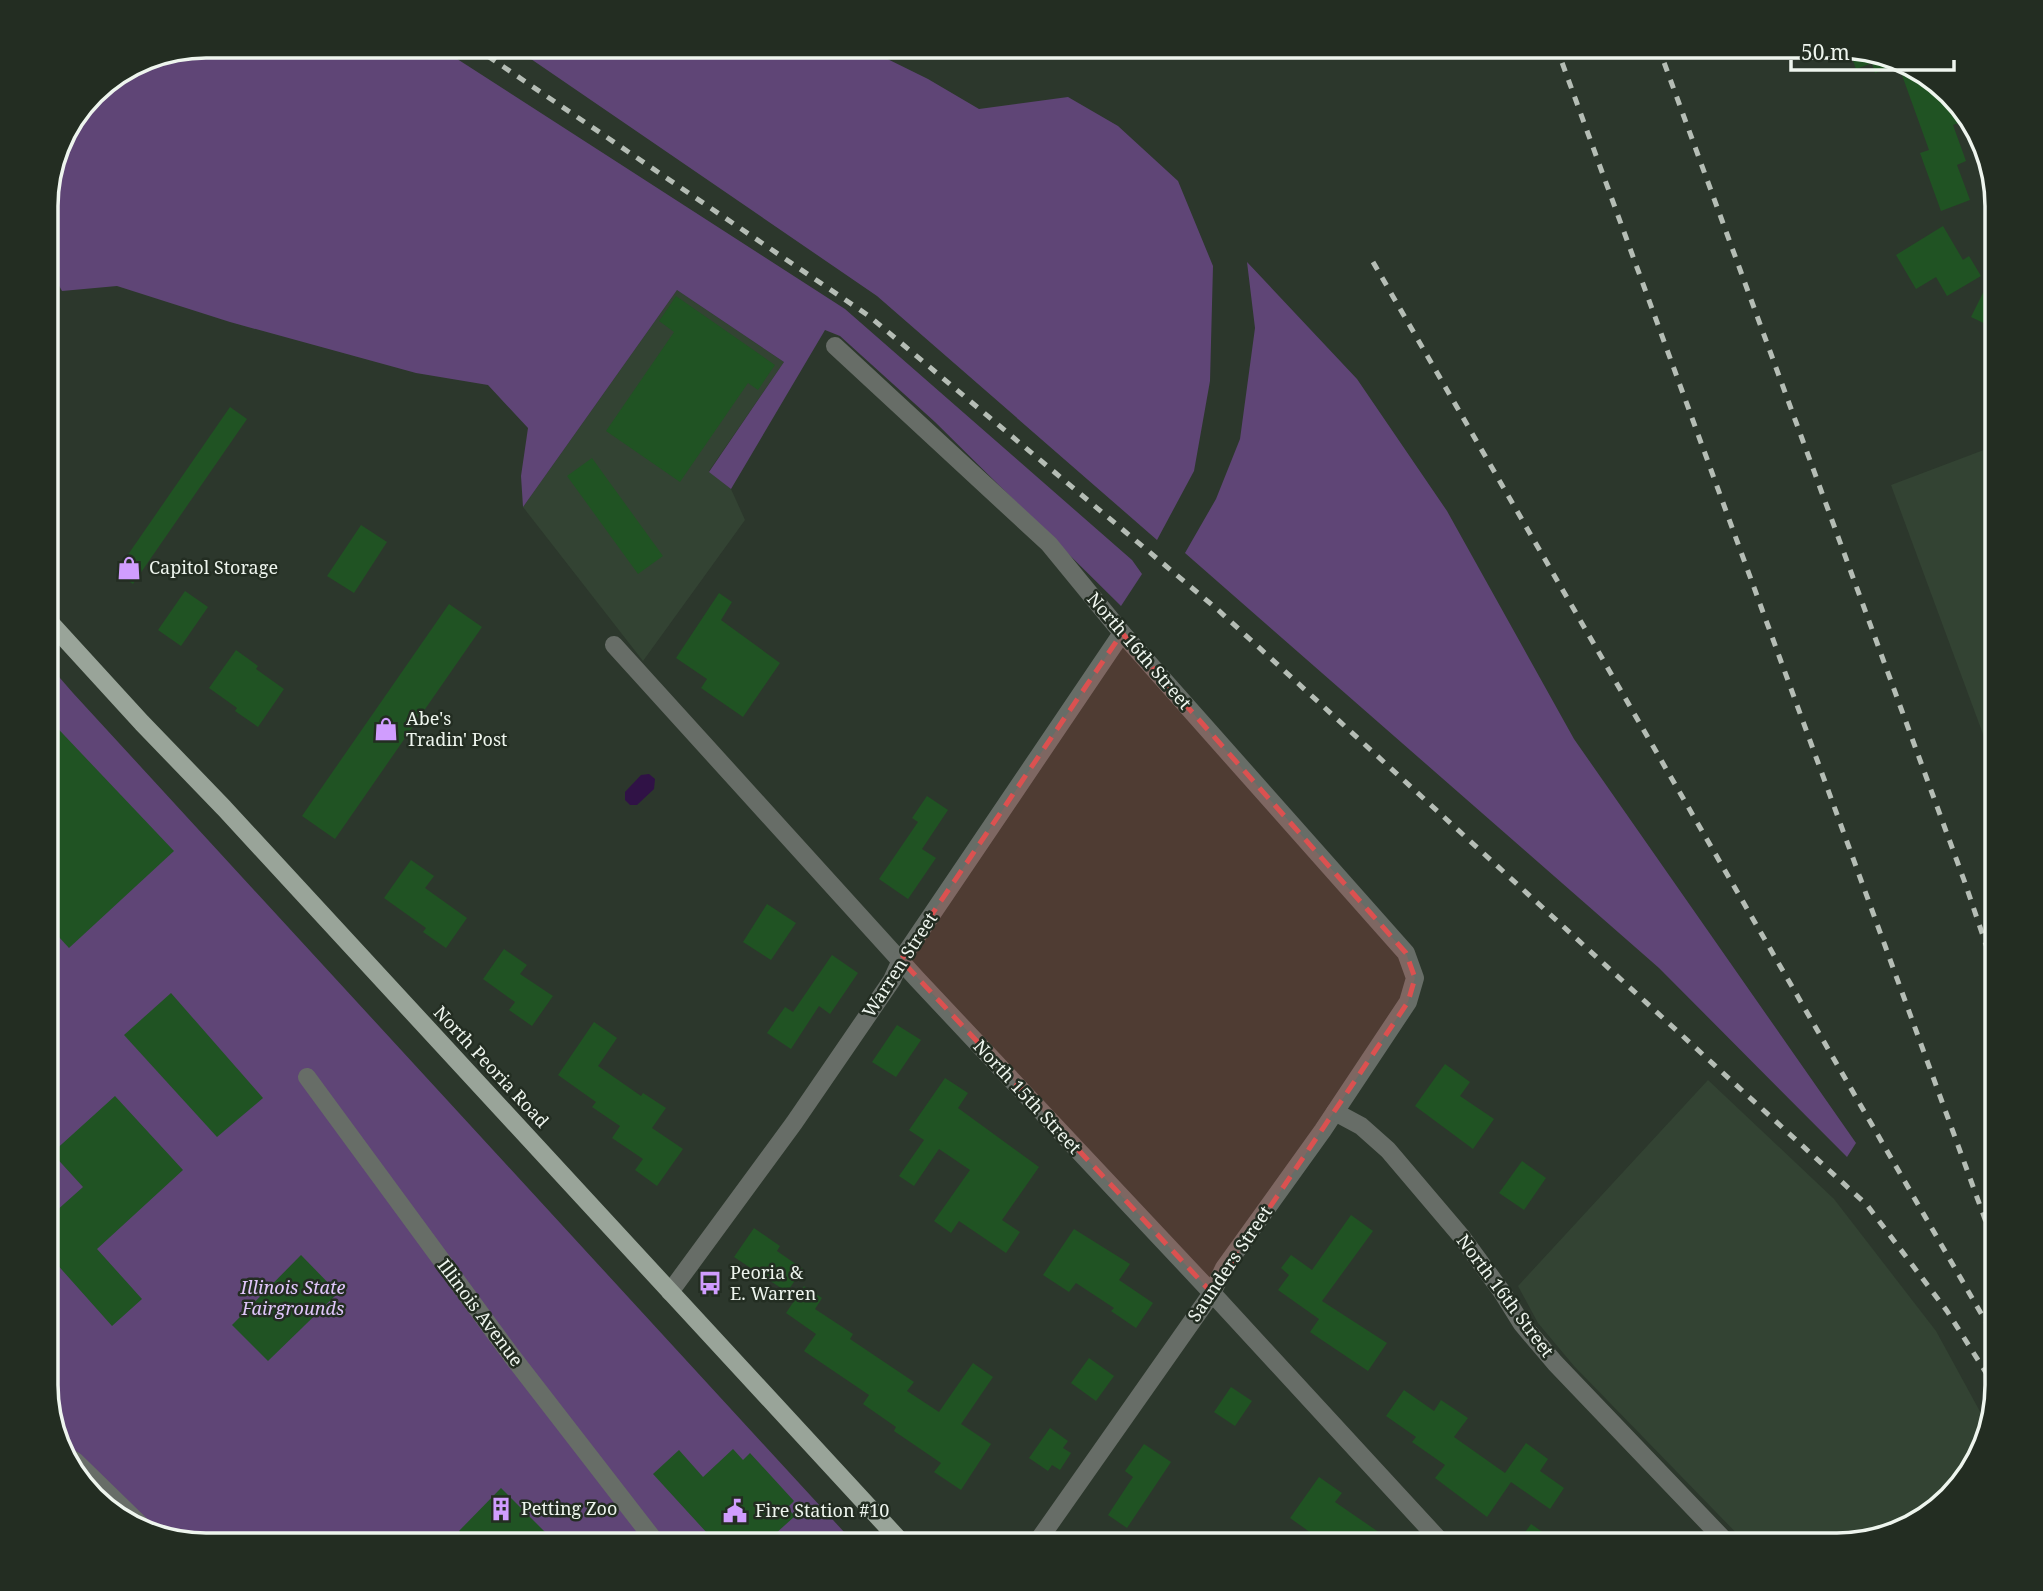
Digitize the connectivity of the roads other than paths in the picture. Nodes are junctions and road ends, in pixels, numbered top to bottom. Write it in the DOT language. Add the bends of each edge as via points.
graph roads {
  1 [pos="835,346"];
  2 [pos="58,631"];
  3 [pos="1122,633"];
  4 [pos="614,645"];
  5 [pos="901,960"];
  6 [pos="1415,978"];
  7 [pos="307,1077"];
  8 [pos="1335,1112"];
  9 [pos="670,1292"];
  10 [pos="1212,1293"];
  11 [pos="85,1471"];
  12 [pos="123,1508"];
  13 [pos="649,1533"];
  14 [pos="893,1533"];
  15 [pos="1043,1533"];
  16 [pos="1433,1533"];
  17 [pos="1718,1533"];
  1 -- 3 [label="street, North 16th Street" via="1049,544"];
  2 -- 9 [label="main road, North Peoria Road"];
  3 -- 5 [label="street, Warren Street"];
  3 -- 6 [label="street, North 16th Street" via="1406,953"];
  4 -- 5 [label="street, North 15th Street"];
  5 -- 9 [label="street, Warren Street" via="794,1124"];
  5 -- 10 [label="street, North 15th Street"];
  6 -- 8 [label="street, Saunders Street" via="1408,1002"];
  7 -- 13 [label="street, Illinois Avenue"];
  8 -- 10 [label="street, Saunders Street" via="1224,1268"];
  8 -- 17 [label="street, North 16th Street" via="1362,1126 1388,1150 1461,1236 1555,1363"];
  9 -- 14 [label="main road, North Peoria Road"];
  10 -- 15 [label="street, Saunders Street"];
  10 -- 16 [label="street, North 15th Street"];
  11 -- 12 [label="street"];
}
